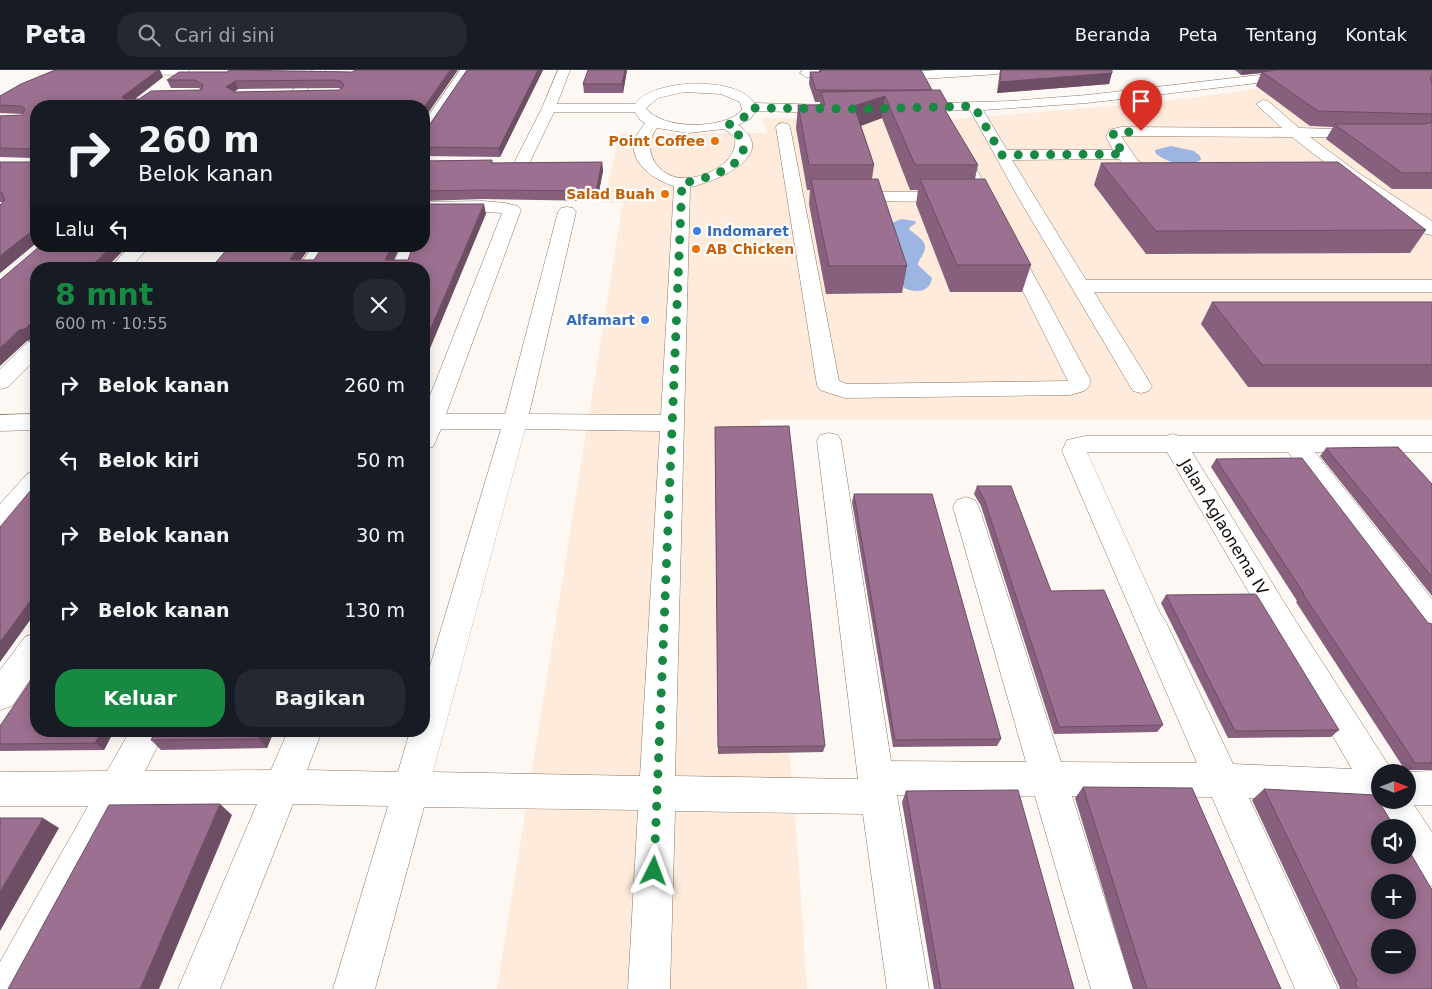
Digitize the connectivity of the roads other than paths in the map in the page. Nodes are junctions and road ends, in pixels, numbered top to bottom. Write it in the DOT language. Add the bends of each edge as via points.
graph roads {
  1 [pos="106,70"];
  2 [pos="136,70"];
  3 [pos="466,70"];
  4 [pos="564,70"];
  5 [pos="998,70"];
  6 [pos="1334,70"];
  7 [pos="185,72"];
  8 [pos="318,72"];
  9 [pos="298,74"];
  10 [pos="336,74"];
  11 [pos="694,74"];
  12 [pos="712,74"];
  13 [pos="922,75"];
  14 [pos="867,77"];
  15 [pos="166,83"];
  16 [pos="808,83"];
  17 [pos="685,88"];
  18 [pos="718,90"];
  19 [pos="276,94"];
  20 [pos="296,94"];
  21 [pos="313,94"];
  22 [pos="290,100"];
  23 [pos="1262,104"];
  24 [pos="974,106"];
  25 [pos="549,108"];
  26 [pos="639,108"];
  27 [pos="750,108"];
  28 [pos="895,108"];
  29 [pos="846,109"];
  30 [pos="654,122"];
  31 [pos="430,123"];
  32 [pos="728,125"];
  33 [pos="783,127"];
  34 [pos="949,132"];
  35 [pos="1295,133"];
  36 [pos="1378,133"];
  37 [pos="1124,154"];
  38 [pos="1002,155"];
  39 [pos="502,163"];
  40 [pos="522,163"];
  41 [pos="541,164"];
  42 [pos="1338,166"];
  43 [pos="1319,167"];
  44 [pos="1177,172"];
  45 [pos="682,183"];
  46 [pos="833,197"];
  47 [pos="1006,197"];
  48 [pos="430,212"];
  49 [pos="567,212"];
  50 [pos="1412,214"];
  51 [pos="1432,214"];
  52 [pos="1432,230"];
  53 [pos="135,252"];
  54 [pos="125,262"];
  55 [pos="1081,286"];
  56 [pos="1432,286"];
  57 [pos="30,353"];
  58 [pos="0,382"];
  59 [pos="1141,386"];
  60 [pos="430,418"];
  61 [pos="30,422"];
  62 [pos="515,422"];
  63 [pos="673,422"];
  64 [pos="0,423"];
  65 [pos="430,428"];
  66 [pos="829,441"];
  67 [pos="1173,442"];
  68 [pos="1294,443"];
  69 [pos="1422,443"];
  70 [pos="1432,464"];
  71 [pos="30,487"];
  72 [pos="966,507"];
  73 [pos="0,522"];
  74 [pos="1432,621"];
  75 [pos="30,654"];
  76 [pos="0,696"];
  77 [pos="430,717"];
  78 [pos="145,737"];
  79 [pos="303,737"];
  80 [pos="424,737"];
  81 [pos="1371,769"];
  82 [pos="1048,779"];
  83 [pos="1221,780"];
  84 [pos="282,787"];
  85 [pos="877,788"];
  86 [pos="1371,788"];
  87 [pos="1416,788"];
  88 [pos="1432,788"];
  89 [pos="0,789"];
  90 [pos="117,789"];
  91 [pos="409,790"];
  92 [pos="657,793"];
  93 [pos="1416,842"];
  94 [pos="1432,867"];
  95 [pos="8,989"];
  96 [pos="199,989"];
  97 [pos="354,989"];
  98 [pos="649,989"];
  99 [pos="908,989"];
  100 [pos="1112,989"];
  101 [pos="1317,989"];
  1 -- 2 [label="street"];
  2 -- 7 [label="street"];
  3 -- 31 [label="street"];
  4 -- 25 [label="street"];
  5 -- 13 [label="street"];
  6 -- 24 [label="street" via="1131,95"];
  7 -- 15 [label="street"];
  8 -- 9 [label="street"];
  8 -- 10 [label="street"];
  8 -- 20 [label="street"];
  11 -- 17 [label="street"];
  12 -- 18 [label="street" via="712,82"];
  14 -- 16 [label="street"];
  17 -- 18 [label="street"];
  17 -- 26 [label="street" via="659,93 648,98"];
  18 -- 27 [label="street" via="741,97"];
  19 -- 20 [label="street"];
  20 -- 21 [label="street"];
  20 -- 22 [label="street"];
  23 -- 35 [label="street"];
  24 -- 28 [label="street"];
  24 -- 38 [label="street"];
  25 -- 26 [label="street"];
  25 -- 40 [label="street"];
  26 -- 30 [label="street" via="646,118"];
  27 -- 29 [label="street"];
  27 -- 32 [label="street" via="744,117"];
  30 -- 32 [label="street" via="697,129"];
  30 -- 45 [label="street" via="641,140 643,157 664,177"];
  32 -- 45 [label="street" via="742,137 744,146 735,163 702,179"];
  33 -- 47 [label="street" via="804,197 828,385 845,391 1070,388 1079,385"];
  34 -- 47 [label="street"];
  35 -- 36 [label="street"];
  35 -- 37 [label="street" via="1114,133 1112,137"];
  35 -- 42 [label="street"];
  37 -- 38 [label="street"];
  37 -- 44 [label="street" via="1141,171"];
  38 -- 47 [label="street"];
  39 -- 40 [label="street"];
  40 -- 41 [label="street"];
  42 -- 43 [label="street"];
  42 -- 50 [label="street"];
  45 -- 63 [label="street"];
  46 -- 47 [label="street"];
  47 -- 55 [label="street"];
  48 -- 60 [label="street" via="500,207 512,210"];
  49 -- 62 [label="street"];
  50 -- 51 [label="street"];
  50 -- 52 [label="street"];
  53 -- 54 [label="street"];
  55 -- 56 [label="street"];
  55 -- 59 [label="street"];
  57 -- 58 [label="street"];
  61 -- 64 [label="street"];
  62 -- 63 [label="street"];
  62 -- 65 [label="street"];
  62 -- 77 [label="street"];
  63 -- 92 [label="street"];
  66 -- 85 [label="street"];
  67 -- 68 [label="street"];
  67 -- 81 [label="street, Jalan Aglaonema IV"];
  67 -- 83 [label="street" via="1085,444 1076,446 1074,451"];
  68 -- 69 [label="street"];
  68 -- 74 [label="street"];
  69 -- 70 [label="street"];
  71 -- 73 [label="street"];
  72 -- 82 [label="street"];
  75 -- 76 [label="street"];
  78 -- 90 [label="street"];
  79 -- 84 [label="street"];
  80 -- 91 [label="street"];
  82 -- 83 [label="street"];
  82 -- 85 [label="street"];
  82 -- 100 [label="street"];
  83 -- 86 [label="street"];
  83 -- 101 [label="street"];
  84 -- 90 [label="street"];
  84 -- 91 [label="street"];
  84 -- 96 [label="street"];
  85 -- 92 [label="street"];
  85 -- 99 [label="street"];
  87 -- 88 [label="street"];
  89 -- 90 [label="street"];
  90 -- 95 [label="street"];
  91 -- 92 [label="street"];
  91 -- 97 [label="street"];
  92 -- 98 [label="street"];
  93 -- 94 [label="street"];
}
